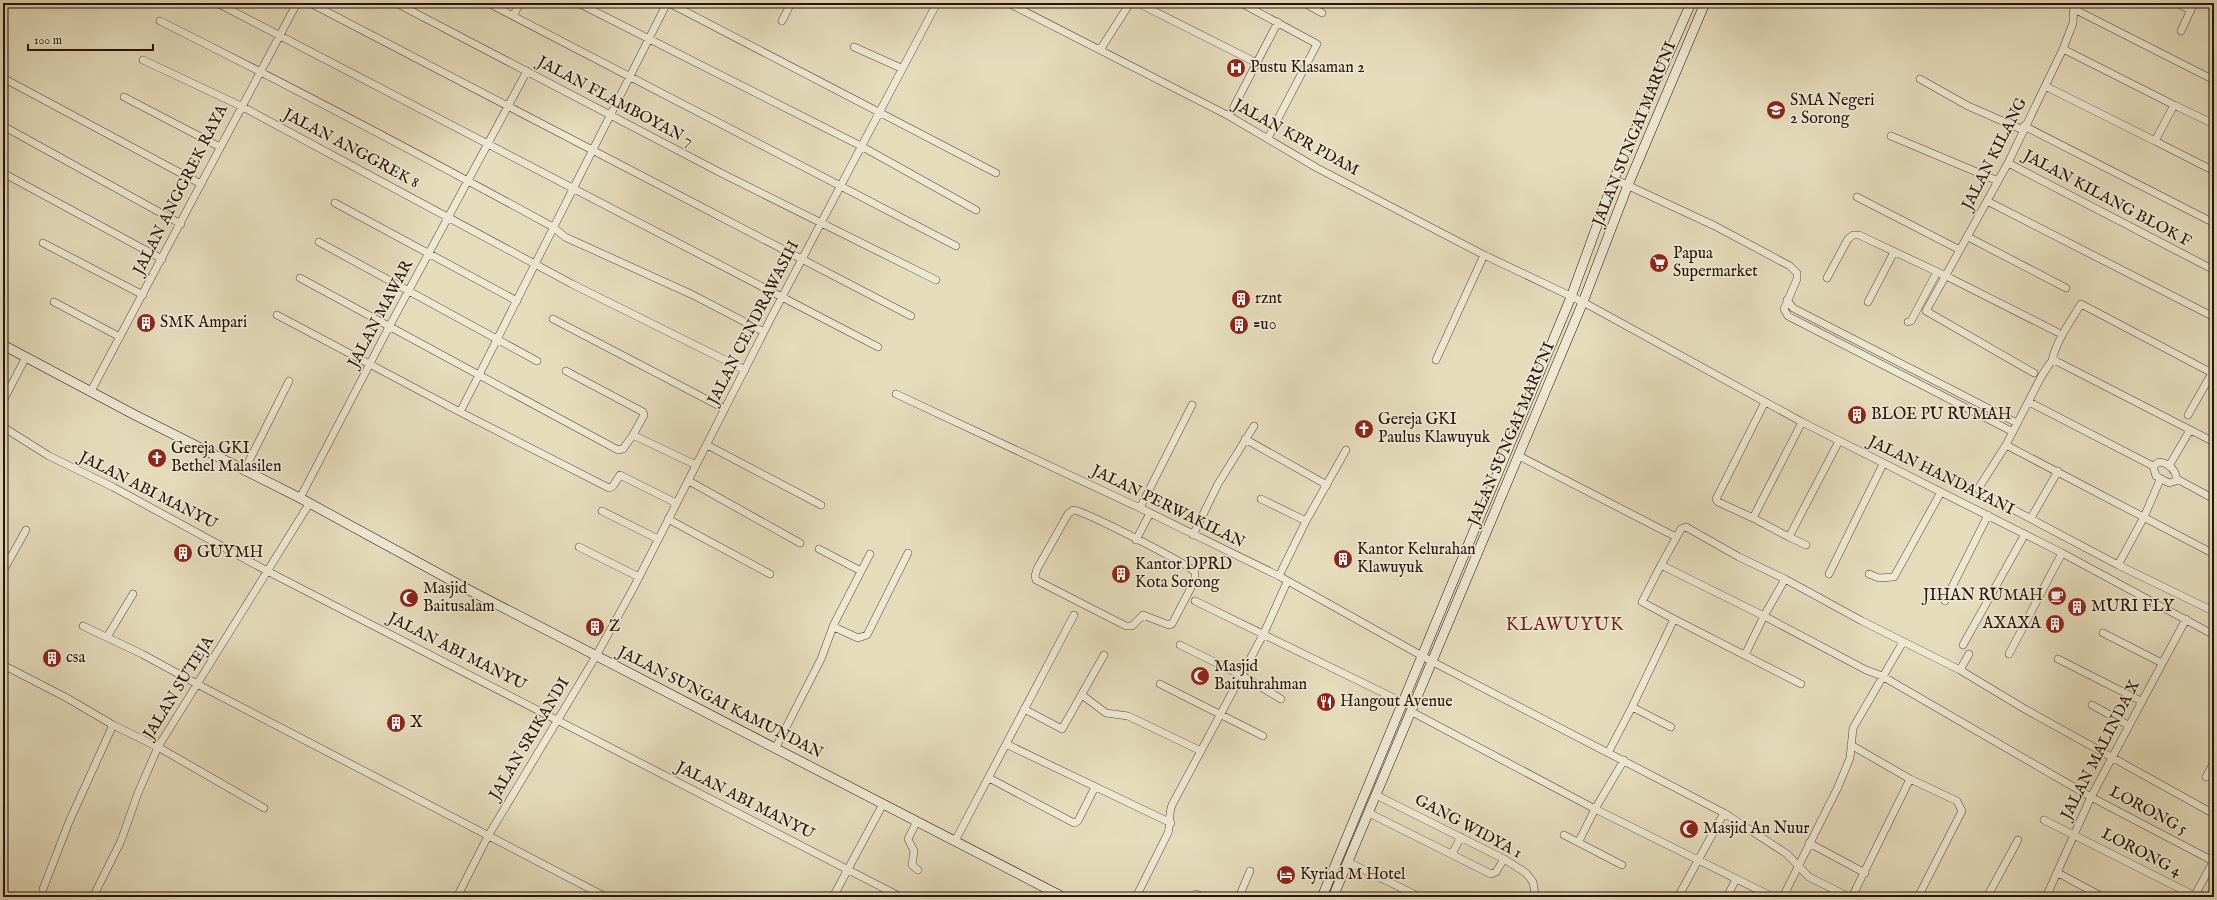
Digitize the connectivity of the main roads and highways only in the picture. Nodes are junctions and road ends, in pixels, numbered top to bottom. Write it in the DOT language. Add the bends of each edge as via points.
graph roads {
  1 [pos="1691,3"];
  2 [pos="1705,3"];
  3 [pos="3,345"];
  4 [pos="1063,897"];
  5 [pos="1322,897"];
  6 [pos="1333,897"];
  1 -- 5 [label="main road, JALAN SUNGAI MARUNI" via="1614,179 1571,297"];
  2 -- 6 [label="main road, JALAN SUNGAI MARUNI" via="1628,185 1583,302"];
  3 -- 4 [label="main road, JALAN SUNGAI KAMUNDAN" via="300,498 467,589"];
}
